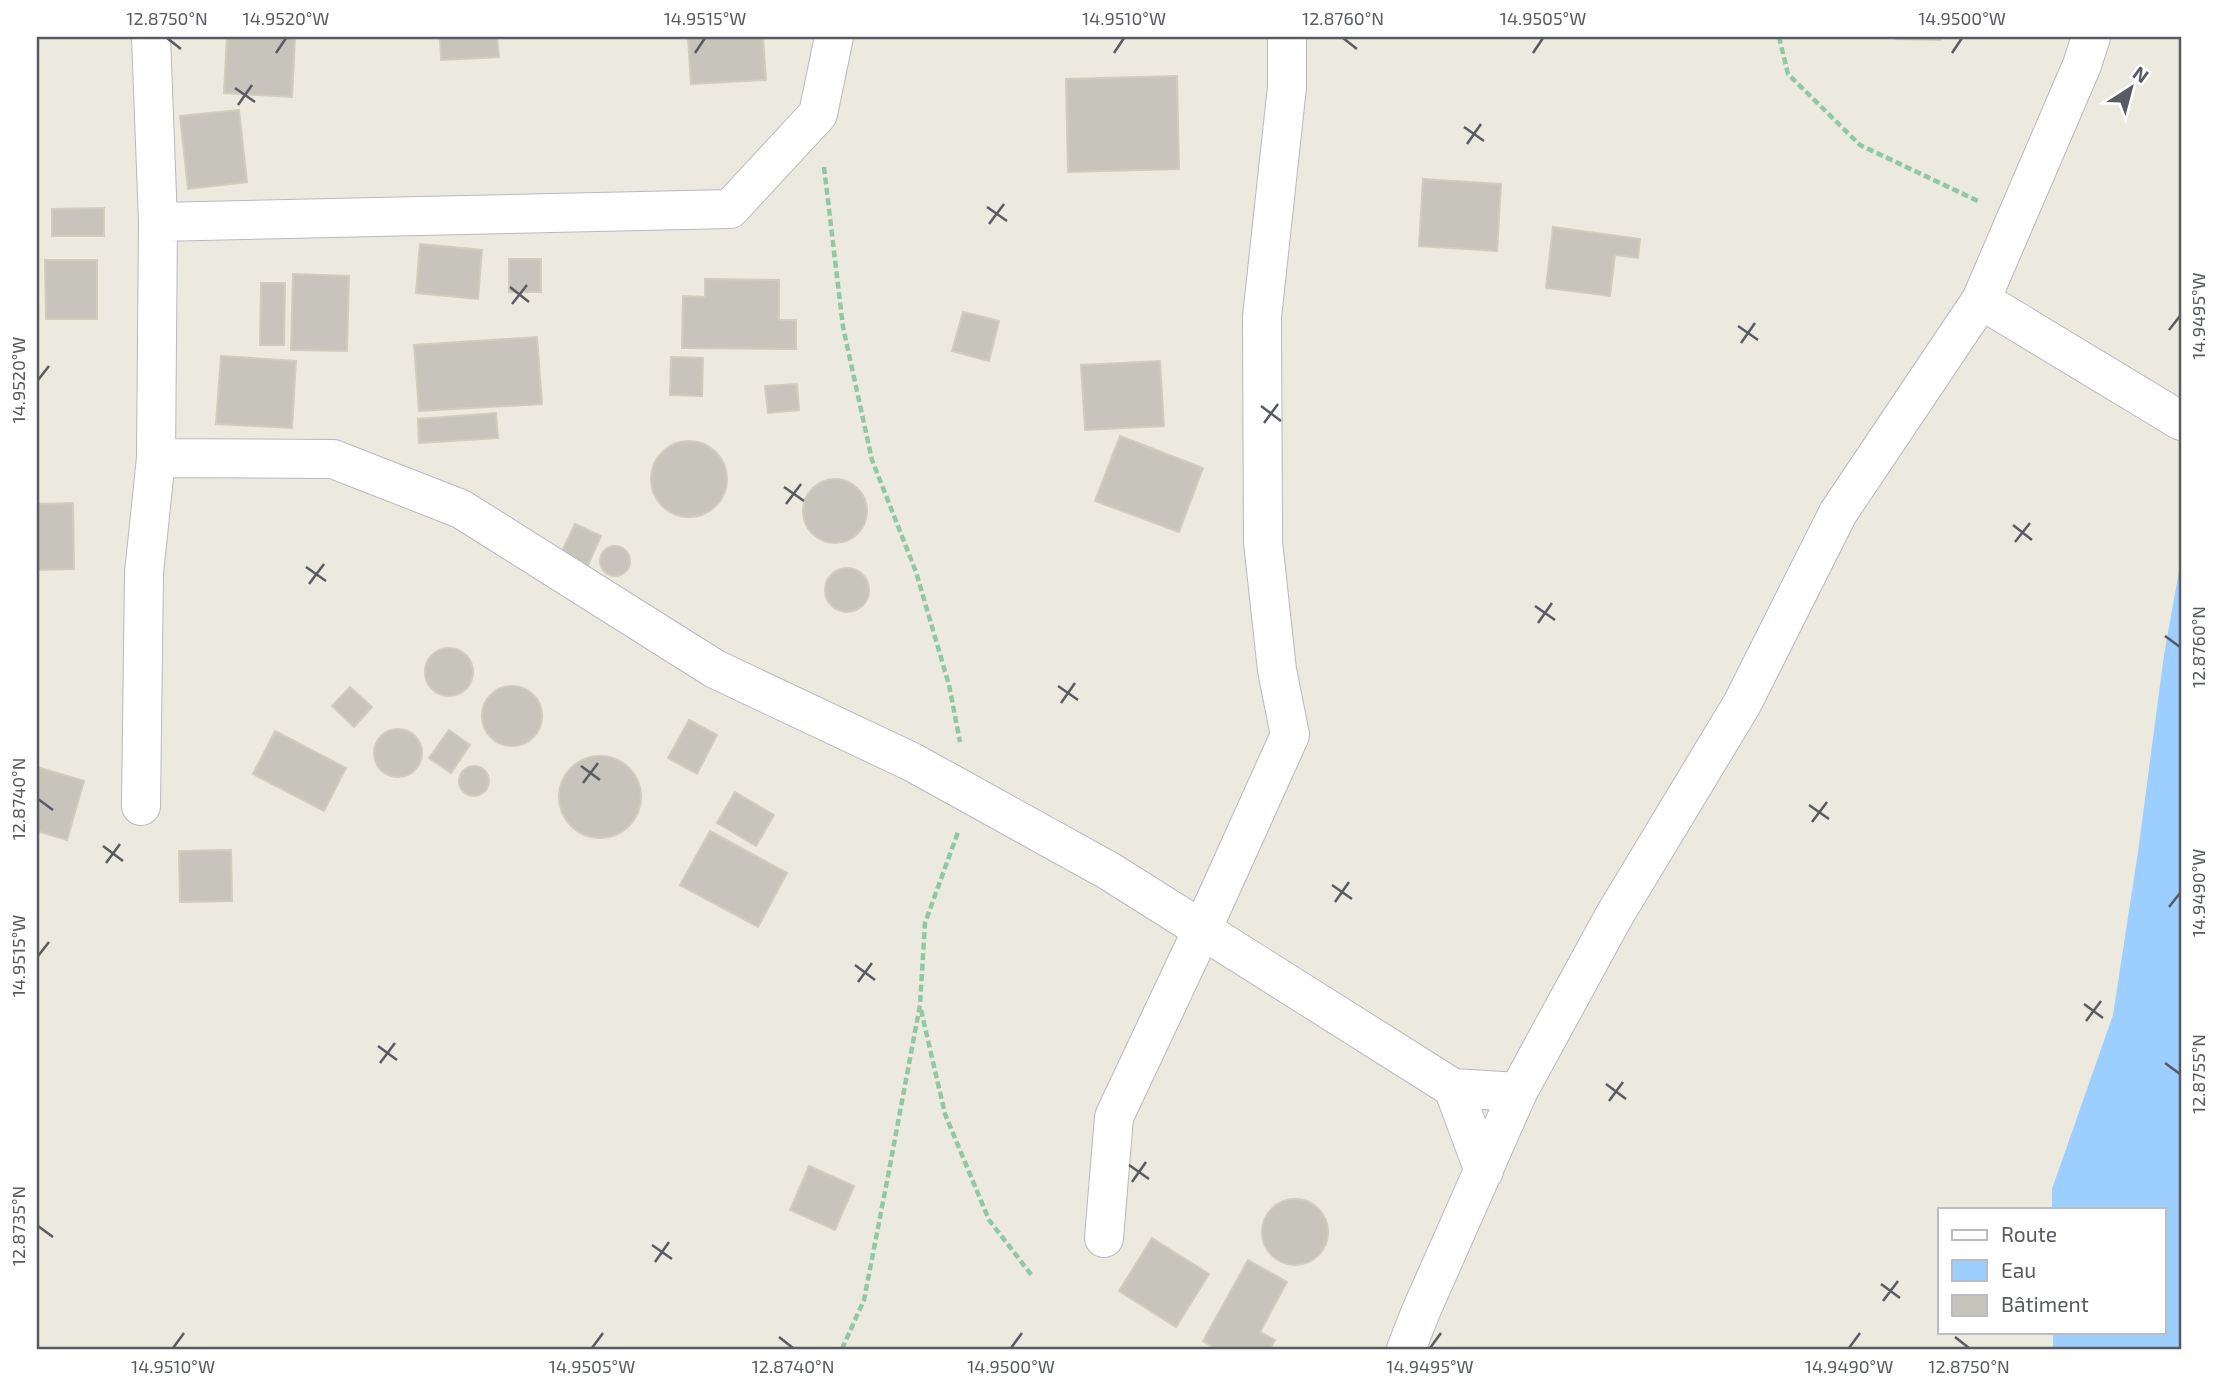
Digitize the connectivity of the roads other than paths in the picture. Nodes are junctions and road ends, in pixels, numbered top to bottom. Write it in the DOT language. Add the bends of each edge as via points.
graph roads {
  1 [pos="151,37"];
  2 [pos="834,37"];
  3 [pos="1287,37"];
  4 [pos="2091,37"];
  5 [pos="158,222"];
  6 [pos="1981,300"];
  7 [pos="2181,421"];
  8 [pos="156,458"];
  9 [pos="141,806"];
  10 [pos="1202,930"];
  11 [pos="1453,1088"];
  12 [pos="1518,1092"];
  13 [pos="1484,1171"];
  14 [pos="1104,1238"];
  15 [pos="1406,1349"];
  1 -- 5 [label="street"];
  2 -- 5 [label="street" via="818,114 730,209"];
  3 -- 10 [label="street" via="1287,87 1262,317 1263,542 1277,670 1290,735"];
  4 -- 6 [label="street"];
  5 -- 8 [label="street"];
  6 -- 7 [label="street"];
  6 -- 12 [label="street" via="1838,513 1742,704 1614,916"];
  8 -- 9 [label="street" via="144,573"];
  8 -- 10 [label="street" via="332,459 461,509 715,670 912,762 1110,871"];
  10 -- 11 [label="street"];
  10 -- 14 [label="street" via="1114,1117"];
  11 -- 12 [label="street"];
  11 -- 13 [label="street"];
  12 -- 13 [label="street"];
  13 -- 15 [label="street"];
}
